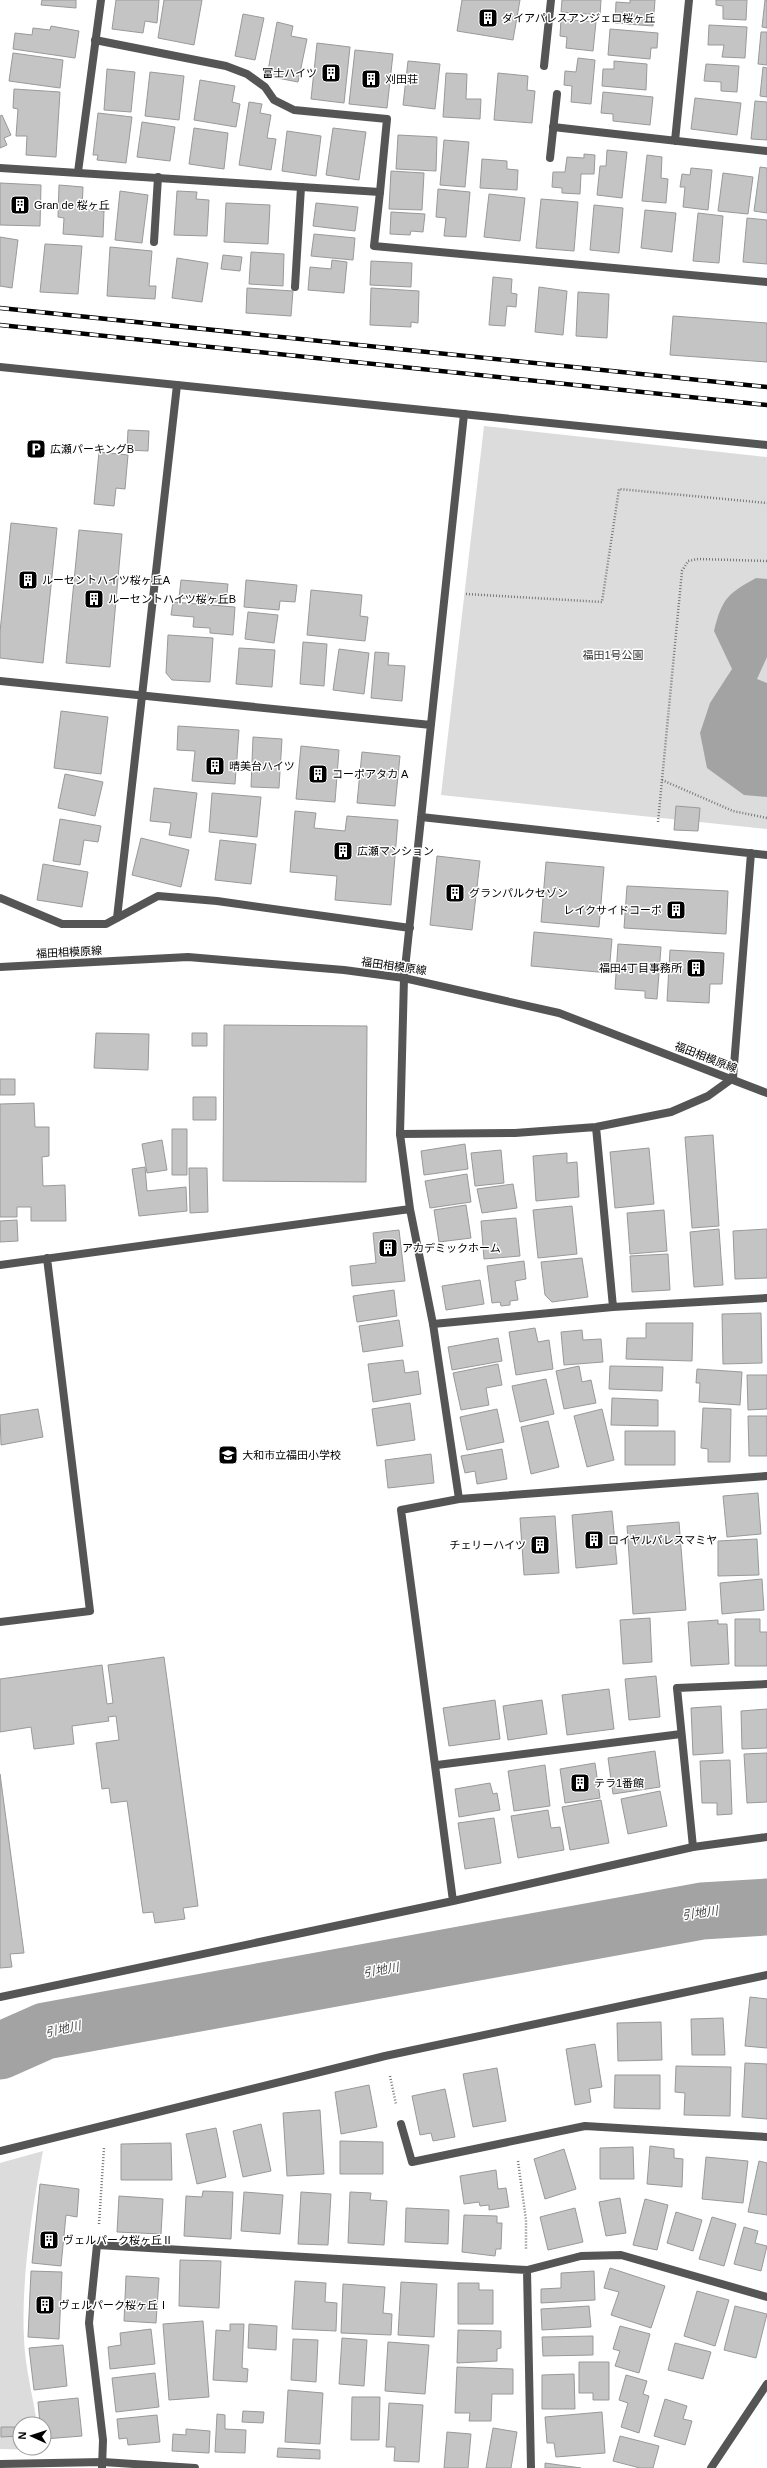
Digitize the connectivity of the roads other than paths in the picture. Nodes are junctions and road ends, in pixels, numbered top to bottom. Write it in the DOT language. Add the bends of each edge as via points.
graph roads {
  1 [pos="101,0"];
  2 [pos="551,0"];
  3 [pos="689,0"];
  4 [pos="95,40"];
  5 [pos="544,66"];
  6 [pos="557,94"];
  7 [pos="553,127"];
  8 [pos="676,141"];
  9 [pos="767,151"];
  10 [pos="550,158"];
  11 [pos="0,168"];
  12 [pos="78,172"];
  13 [pos="158,177"];
  14 [pos="301,186"];
  15 [pos="380,192"];
  16 [pos="154,242"];
  17 [pos="767,282"];
  18 [pos="295,287"];
  19 [pos="0,367"];
  20 [pos="177,385"];
  21 [pos="464,414"];
  22 [pos="767,445"];
  23 [pos="0,681"];
  24 [pos="141,696"];
  25 [pos="431,725"];
  26 [pos="421,817"];
  27 [pos="751,853"];
  28 [pos="767,855"];
  29 [pos="0,898"];
  30 [pos="117,918"];
  31 [pos="410,928"];
  32 [pos="0,967"];
  33 [pos="404,978"];
  34 [pos="733,1078"];
  35 [pos="767,1093"];
  36 [pos="596,1127"];
  37 [pos="400,1134"];
  38 [pos="410,1209"];
  39 [pos="47,1258"];
  40 [pos="0,1265"];
  41 [pos="767,1298"];
  42 [pos="613,1307"];
  43 [pos="433,1324"];
  44 [pos="767,1476"];
  45 [pos="459,1499"];
  46 [pos="0,1622"];
  47 [pos="767,1684"];
  48 [pos="681,1734"];
  49 [pos="437,1765"];
  50 [pos="767,1837"];
  51 [pos="693,1847"];
  52 [pos="453,1901"];
  53 [pos="767,1974"];
  54 [pos="0,1996"];
  55 [pos="401,2124"];
  56 [pos="767,2137"];
  57 [pos="0,2151"];
  58 [pos="527,2270"];
  59 [pos="767,2297"];
  60 [pos="767,2384"];
  61 [pos="0,2464"];
  62 [pos="103,2465"];
  63 [pos="195,2468"];
  64 [pos="531,2468"];
  65 [pos="711,2468"];
  1 -- 4 [label="street"];
  2 -- 5 [label="street"];
  3 -- 8 [label="street"];
  4 -- 12 [label="street"];
  4 -- 15 [label="street" via="226,66 247,74 264,87 274,100 294,110 387,119"];
  6 -- 7 [label="street"];
  7 -- 8 [label="street"];
  7 -- 10 [label="street"];
  8 -- 9 [label="street"];
  11 -- 12 [label="street"];
  12 -- 13 [label="street"];
  13 -- 14 [label="street"];
  13 -- 16 [label="street"];
  14 -- 15 [label="street"];
  14 -- 18 [label="street"];
  15 -- 17 [label="street" via="374,246"];
  19 -- 20 [label="street"];
  20 -- 21 [label="street"];
  20 -- 24 [label="street"];
  21 -- 22 [label="street"];
  21 -- 25 [label="street"];
  23 -- 24 [label="street"];
  24 -- 25 [label="street"];
  24 -- 30 [label="street"];
  25 -- 26 [label="street"];
  26 -- 27 [label="street"];
  26 -- 31 [label="street"];
  27 -- 28 [label="street"];
  27 -- 34 [label="street"];
  29 -- 30 [label="street" via="62,924 106,924"];
  30 -- 31 [label="street" via="158,896 217,901"];
  31 -- 33 [label="street"];
  32 -- 33 [label="street, 福田相模原線" via="188,957"];
  33 -- 34 [label="street, 福田相模原線" via="559,1013"];
  33 -- 37 [label="street"];
  34 -- 35 [label="street, 福田相模原線"];
  34 -- 36 [label="street" via="708,1096 671,1112"];
  36 -- 37 [label="street" via="516,1133"];
  36 -- 42 [label="street"];
  37 -- 38 [label="street"];
  38 -- 39 [label="street"];
  38 -- 43 [label="street"];
  39 -- 40 [label="street"];
  39 -- 46 [label="street" via="90,1611"];
  41 -- 42 [label="street"];
  42 -- 43 [label="street"];
  43 -- 45 [label="street"];
  44 -- 45 [label="street"];
  45 -- 49 [label="street" via="401,1510"];
  47 -- 48 [label="street" via="677,1688"];
  48 -- 49 [label="street"];
  48 -- 51 [label="street"];
  49 -- 52 [label="street"];
  50 -- 51 [label="street"];
  51 -- 52 [label="street"];
  52 -- 54 [label="street"];
  53 -- 57 [label="street" via="385,2056"];
  55 -- 56 [label="street" via="412,2162 585,2126"];
  58 -- 59 [label="street" via="581,2256 621,2255"];
  58 -- 62 [label="street" via="97,2245 89,2323 103,2440"];
  58 -- 64 [label="street"];
  60 -- 65 [label="street"];
  61 -- 62 [label="street"];
  62 -- 63 [label="street"];
}
